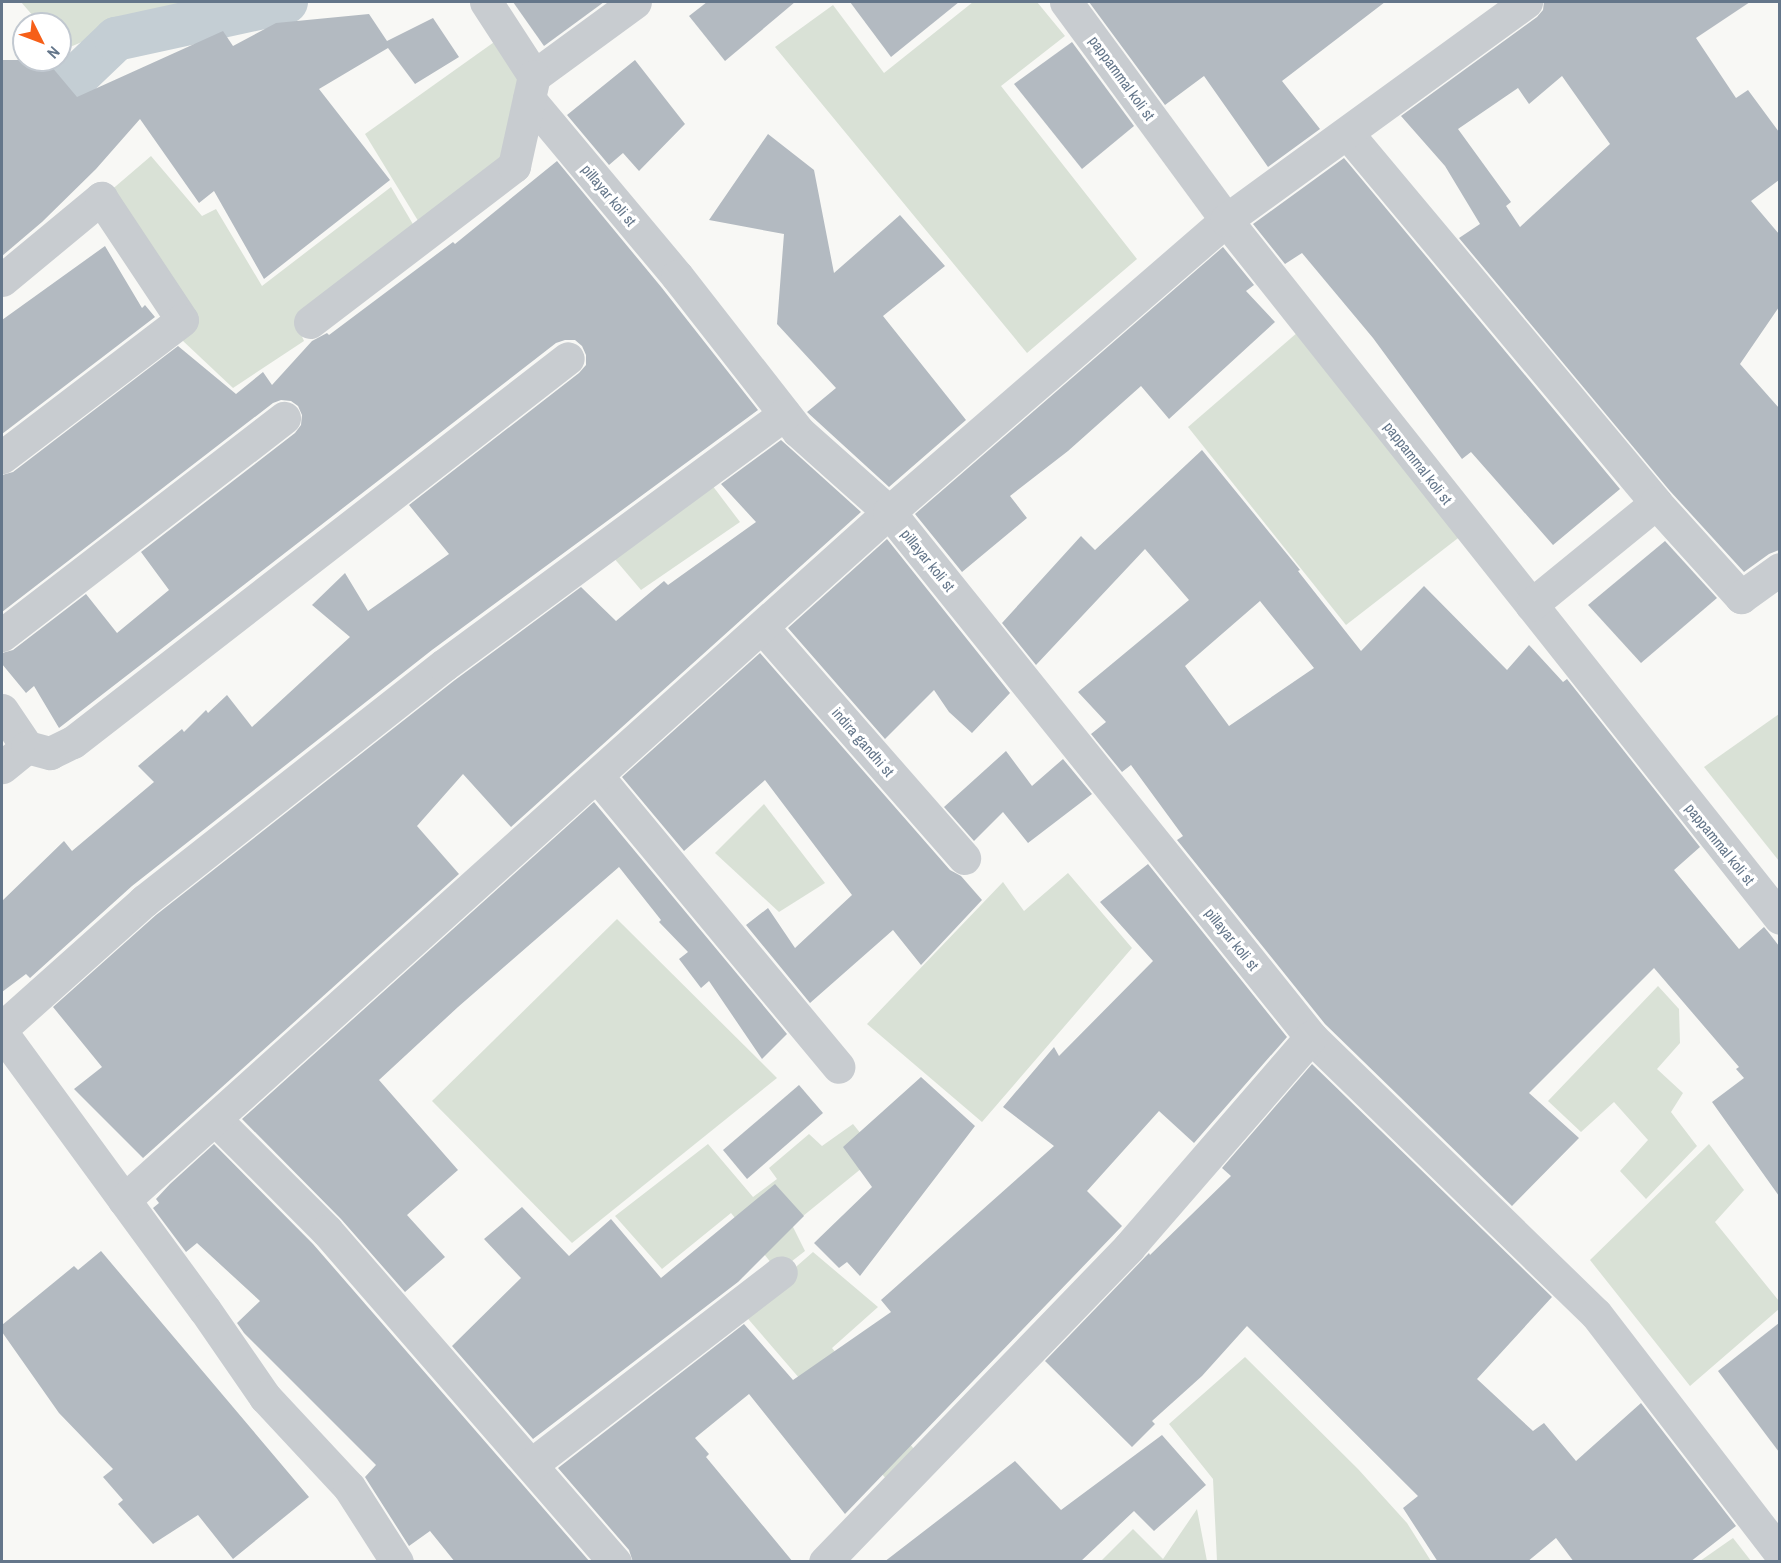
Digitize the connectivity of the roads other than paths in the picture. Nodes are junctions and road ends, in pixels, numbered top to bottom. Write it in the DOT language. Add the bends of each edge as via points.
graph roads {
  1 [pos="486,2"];
  2 [pos="635,2"];
  3 [pos="1066,2"];
  4 [pos="1526,2"];
  5 [pos="531,87"];
  6 [pos="1347,133"];
  7 [pos="1226,220"];
  8 [pos="2,280"];
  9 [pos="310,322"];
  10 [pos="568,358"];
  11 [pos="784,414"];
  12 [pos="284,418"];
  13 [pos="2,457"];
  14 [pos="1656,503"];
  15 [pos="889,512"];
  16 [pos="1779,569"];
  17 [pos="1531,605"];
  18 [pos="762,627"];
  19 [pos="2,635"];
  20 [pos="2,710"];
  21 [pos="27,747"];
  22 [pos="2,767"];
  23 [pos="597,776"];
  24 [pos="964,858"];
  25 [pos="1779,918"];
  26 [pos="2,1028"];
  27 [pos="2,1033"];
  28 [pos="1311,1037"];
  29 [pos="839,1067"];
  30 [pos="215,1119"];
  31 [pos="124,1200"];
  32 [pos="781,1272"];
  33 [pos="532,1464"];
  34 [pos="1779,1553"];
  35 [pos="397,1562"];
  36 [pos="615,1562"];
  37 [pos="825,1562"];
  1 -- 5 [label="street, pillayar koli st"];
  2 -- 5 [label="street"];
  3 -- 7 [label="street, pappammal koli st"];
  4 -- 6 [label="street"];
  5 -- 9 [label="street" via="514,166"];
  5 -- 11 [label="street, pillayar koli st"];
  6 -- 7 [label="street"];
  6 -- 14 [label="street"];
  7 -- 15 [label="street"];
  7 -- 17 [label="street, pappammal koli st"];
  8 -- 13 [label="street" via="101,198 182,320"];
  10 -- 21 [label="street" via="73,742 50,753"];
  11 -- 15 [label="street, pillayar koli st"];
  11 -- 26 [label="street" via="444,665 144,901"];
  12 -- 19 [label="street"];
  14 -- 16 [label="street" via="1741,597"];
  14 -- 17 [label="street"];
  15 -- 18 [label="street"];
  15 -- 28 [label="street, pillayar koli st"];
  17 -- 25 [label="street, pappammal koli st"];
  18 -- 23 [label="street"];
  18 -- 24 [label="street, indira gandhi st"];
  20 -- 21 [label="street"];
  21 -- 22 [label="street"];
  23 -- 29 [label="street"];
  23 -- 30 [label="street"];
  27 -- 31 [label="street"];
  28 -- 34 [label="street, pillayar koli st" via="1596,1314"];
  28 -- 37 [label="street" via="1129,1247"];
  30 -- 31 [label="street"];
  30 -- 33 [label="street" via="327,1231"];
  31 -- 35 [label="street" via="265,1397 349,1488"];
  32 -- 33 [label="street"];
  33 -- 36 [label="street"];
}
